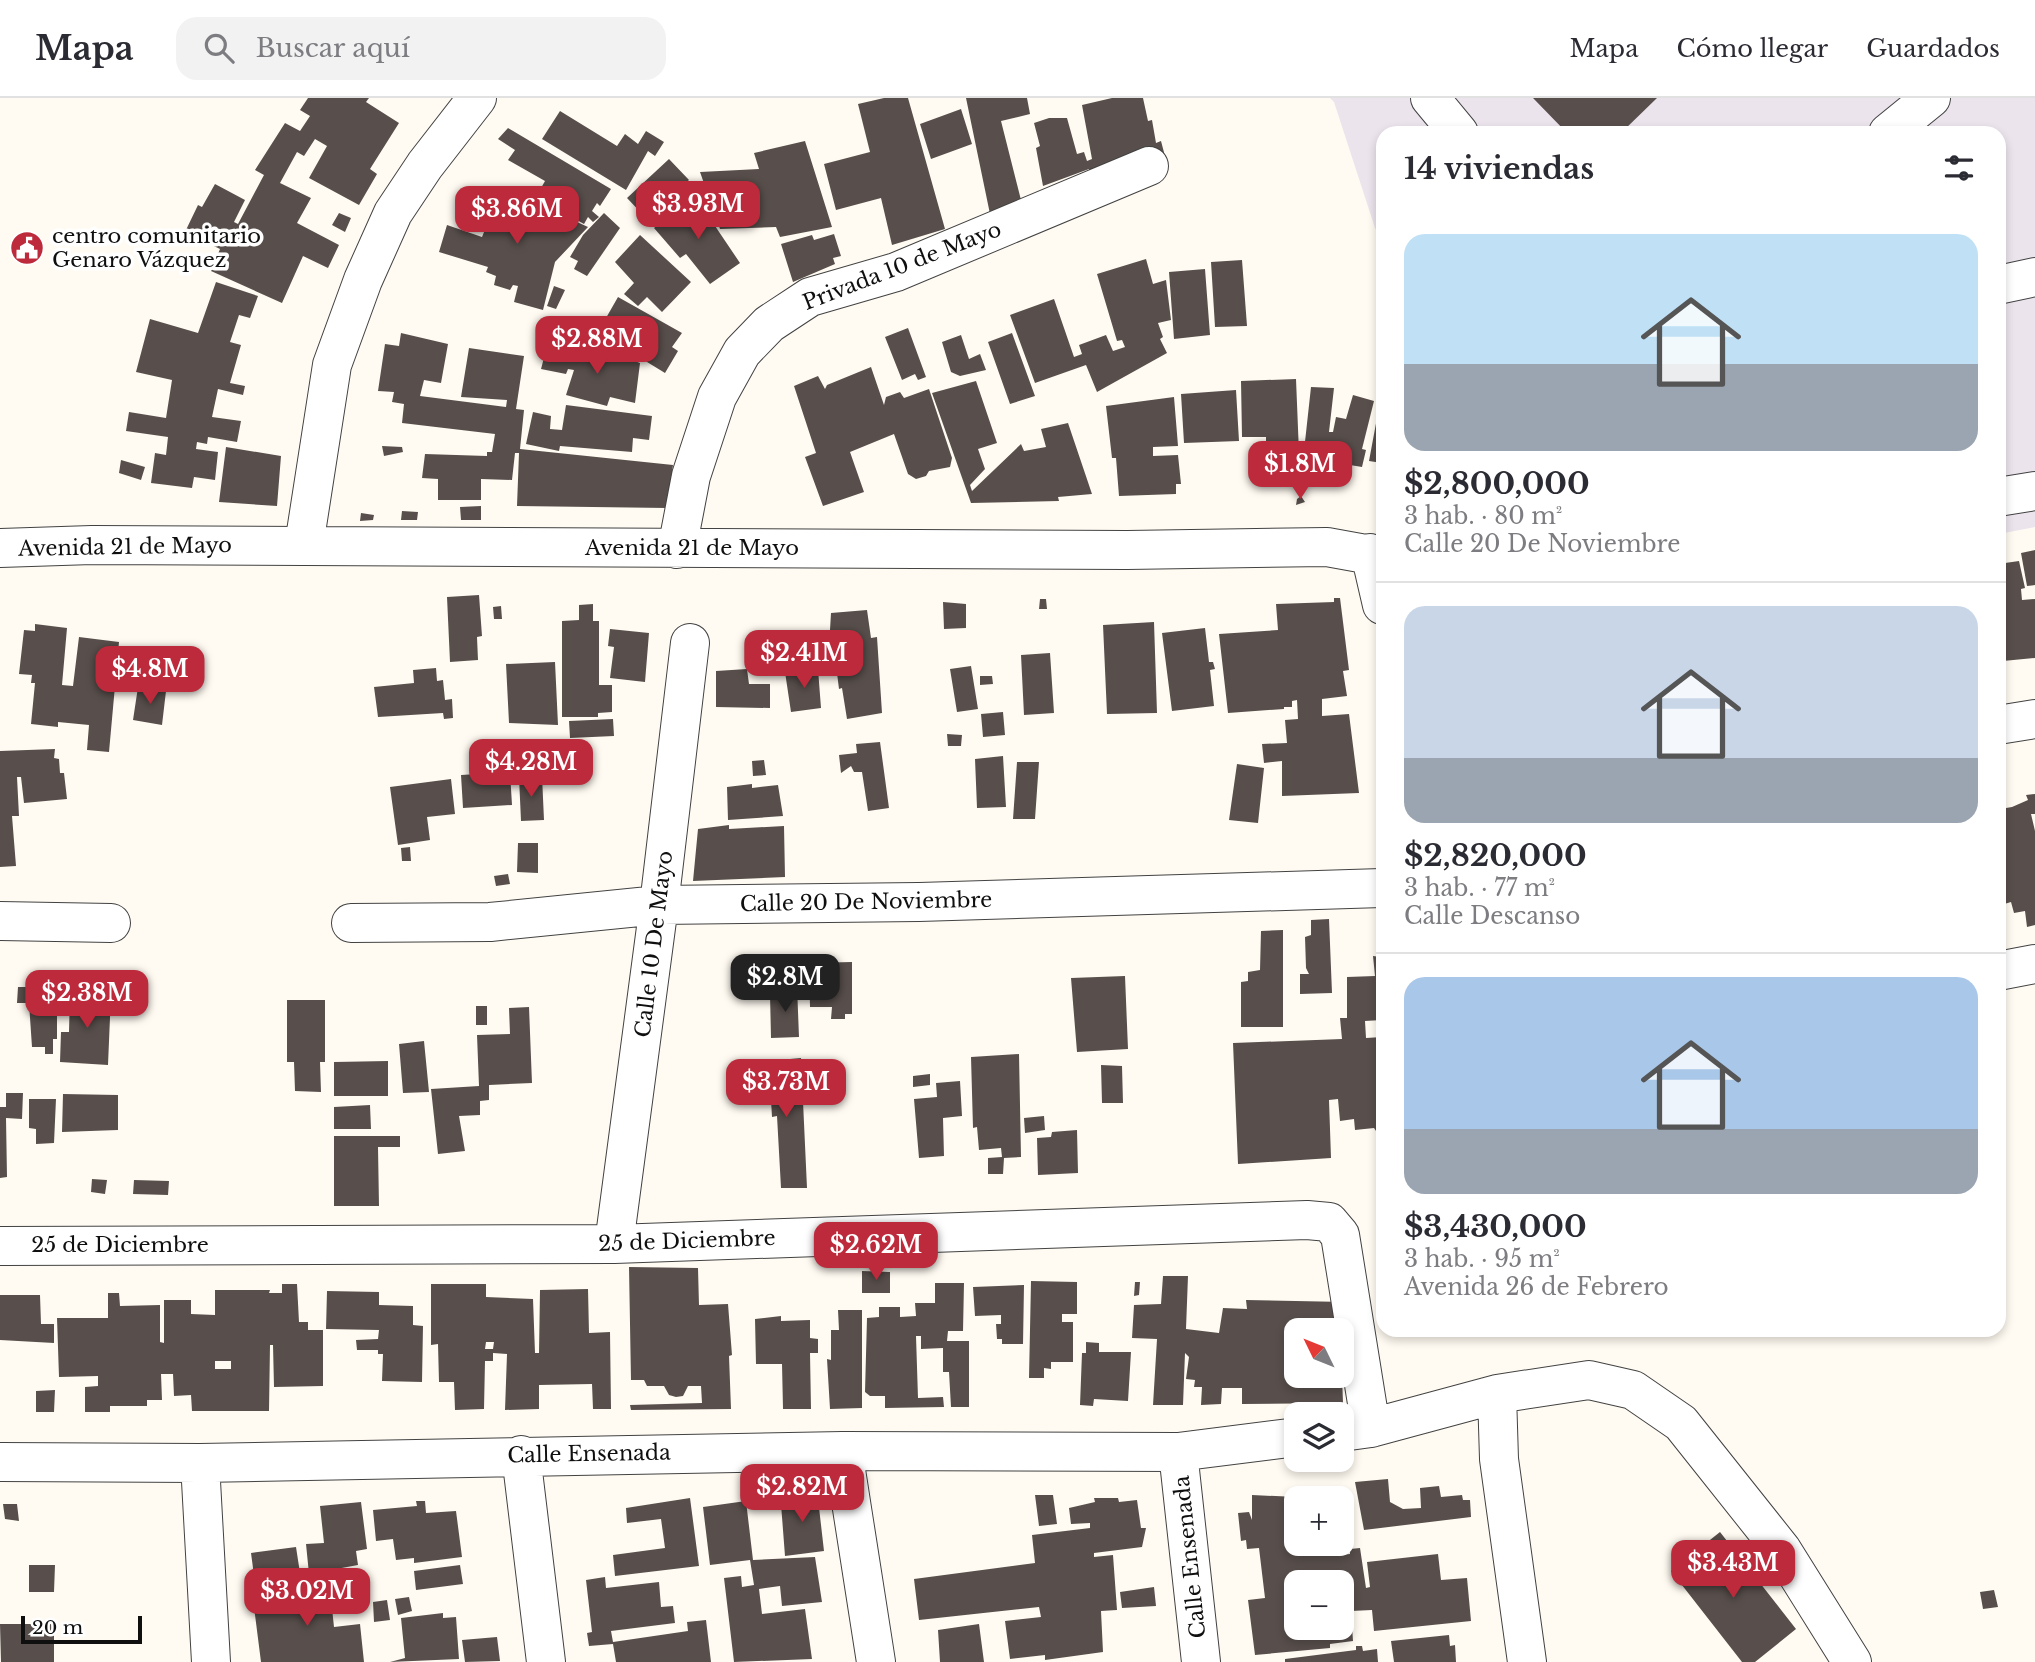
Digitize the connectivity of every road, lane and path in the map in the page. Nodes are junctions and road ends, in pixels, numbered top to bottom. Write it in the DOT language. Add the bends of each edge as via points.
graph roads {
  1 [pos="477,98"];
  2 [pos="1430,98"];
  3 [pos="1931,98"];
  4 [pos="1454,126"];
  5 [pos="1897,126"];
  6 [pos="1149,166"];
  7 [pos="2035,277"];
  8 [pos="2006,283"];
  9 [pos="2035,491"];
  10 [pos="2006,496"];
  11 [pos="304,545"];
  12 [pos="0,548"];
  13 [pos="677,549"];
  14 [pos="1376,555"];
  15 [pos="690,642"];
  16 [pos="2035,719"];
  17 [pos="2006,724"];
  18 [pos="1376,888"];
  19 [pos="659,905"];
  20 [pos="0,921"];
  21 [pos="111,923"];
  22 [pos="351,923"];
  23 [pos="2035,964"];
  24 [pos="2006,969"];
  25 [pos="614,1244"];
  26 [pos="0,1246"];
  27 [pos="1497,1394"];
  28 [pos="1356,1430"];
  29 [pos="1284,1439"];
  30 [pos="843,1451"];
  31 [pos="1178,1452"];
  32 [pos="521,1455"];
  33 [pos="0,1462"];
  34 [pos="200,1463"];
  35 [pos="211,1662"];
  36 [pos="546,1662"];
  37 [pos="876,1662"];
  38 [pos="1201,1662"];
  39 [pos="1527,1662"];
  40 [pos="1852,1662"];
  1 -- 11 [label="street" via="393,213 363,281 332,365"];
  2 -- 4 [label="street"];
  3 -- 5 [label="street"];
  6 -- 13 [label="street, Privada 10 de Mayo" via="896,272 810,297 769,324 742,352 717,397 691,476"];
  7 -- 8 [label="street"];
  9 -- 10 [label="street"];
  11 -- 12 [label="street, Avenida 21 de Mayo"];
  11 -- 13 [label="street, Avenida 21 de Mayo"];
  13 -- 14 [label="street, Avenida 21 de Mayo" via="1327,547"];
  15 -- 19 [label="street, Calle 10 De Mayo"];
  16 -- 17 [label="street"];
  18 -- 19 [label="street, Calle 20 De Noviembre"];
  19 -- 22 [label="street, Calle 20 De Noviembre" via="491,922"];
  19 -- 25 [label="street, Calle 10 De Mayo"];
  20 -- 21 [label="street"];
  23 -- 24 [label="street"];
  25 -- 26 [label="street, 25 de Diciembre"];
  25 -- 28 [label="street, 25 de Diciembre" via="1329,1222 1340,1236"];
  27 -- 28 [label="street"];
  27 -- 39 [label="street" via="1499,1459"];
  27 -- 40 [label="street" via="1589,1380 1633,1390 1681,1423 1782,1550"];
  29 -- 31 [label="street, Calle Ensenada"];
  30 -- 31 [label="street, Calle Ensenada"];
  30 -- 32 [label="street, Calle Ensenada"];
  30 -- 37 [label="street"];
  31 -- 38 [label="street, Calle Ensenada"];
  32 -- 34 [label="street, Calle Ensenada"];
  32 -- 36 [label="street"];
  33 -- 34 [label="street, Calle Ensenada"];
  34 -- 35 [label="street"];
}
